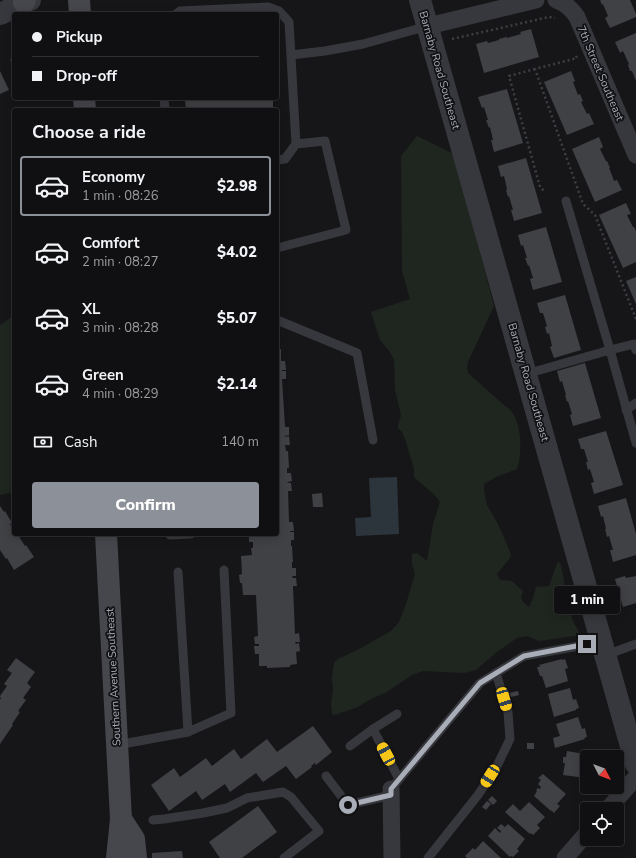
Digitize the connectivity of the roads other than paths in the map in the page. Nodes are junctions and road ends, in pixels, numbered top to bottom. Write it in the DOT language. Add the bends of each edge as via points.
graph roads {
  1 [pos="79,0"];
  2 [pos="420,0"];
  3 [pos="536,0"];
  4 [pos="556,0"];
  5 [pos="26,1"];
  6 [pos="80,12"];
  7 [pos="179,12"];
  8 [pos="0,14"];
  9 [pos="428,26"];
  10 [pos="291,55"];
  11 [pos="296,144"];
  12 [pos="636,155"];
  13 [pos="279,160"];
  14 [pos="566,202"];
  15 [pos="279,247"];
  16 [pos="279,321"];
  17 [pos="610,350"];
  18 [pos="636,350"];
  19 [pos="526,374"];
  20 [pos="636,403"];
  21 [pos="626,410"];
  22 [pos="373,440"];
  23 [pos="636,443"];
  24 [pos="106,536"];
  25 [pos="224,570"];
  26 [pos="178,572"];
  27 [pos="636,644"];
  28 [pos="604,648"];
  29 [pos="496,673"];
  30 [pos="397,714"];
  31 [pos="373,730"];
  32 [pos="188,732"];
  33 [pos="117,745"];
  34 [pos="350,746"];
  35 [pos="636,764"];
  36 [pos="326,776"];
  37 [pos="636,777"];
  38 [pos="393,788"];
  39 [pos="614,802"];
  40 [pos="121,819"];
  41 [pos="152,820"];
  42 [pos="580,841"];
  43 [pos="117,858"];
  44 [pos="136,858"];
  45 [pos="284,858"];
  46 [pos="392,858"];
  47 [pos="428,858"];
  48 [pos="565,858"];
  1 -- 6 [label="main road"];
  2 -- 9 [label="street, Barnaby Road Southeast"];
  3 -- 9 [label="street"];
  4 -- 12 [label="street, 7th Street Southeast" via="577,16"];
  5 -- 8 [label="street"];
  7 -- 10 [label="lane" via="268,7 279,11 289,22"];
  9 -- 10 [label="lane" via="363,44 325,52"];
  9 -- 19 [label="street, Barnaby Road Southeast"];
  10 -- 11 [label="lane"];
  11 -- 13 [label="lane" via="285,159"];
  11 -- 15 [label="lane" via="325,141 346,230"];
  14 -- 17 [label="lane"];
  16 -- 22 [label="lane" via="357,353"];
  17 -- 18 [label="lane" via="634,344"];
  17 -- 19 [label="lane"];
  17 -- 21 [label="lane"];
  19 -- 28 [label="street, Barnaby Road Southeast"];
  20 -- 21 [label="lane"];
  21 -- 23 [label="lane"];
  24 -- 33 [label="main road, Southern Avenue Southeast"];
  25 -- 32 [label="lane" via="231,713"];
  26 -- 32 [label="lane"];
  27 -- 28 [label="lane"];
  28 -- 29 [label="lane" via="524,656"];
  28 -- 35 [label="street, Barnaby Road Southeast"];
  29 -- 38 [label="lane" via="480,683"];
  29 -- 47 [label="lane" via="508,712 510,739 497,766 478,795"];
  30 -- 31 [label="lane"];
  31 -- 34 [label="lane"];
  31 -- 38 [label="lane"];
  32 -- 33 [label="lane"];
  33 -- 40 [label="main road, Southern Avenue Southeast"];
  36 -- 38 [label="lane" via="348,805"];
  37 -- 39 [label="street"];
  38 -- 46 [label="street"];
  40 -- 43 [label="main road, Southern Avenue Southeast"];
  40 -- 44 [label="main road" via="134,838"];
  41 -- 45 [label="lane" via="215,811 247,798 282,792 291,797 319,831"];
  42 -- 48 [label="street"];
}
